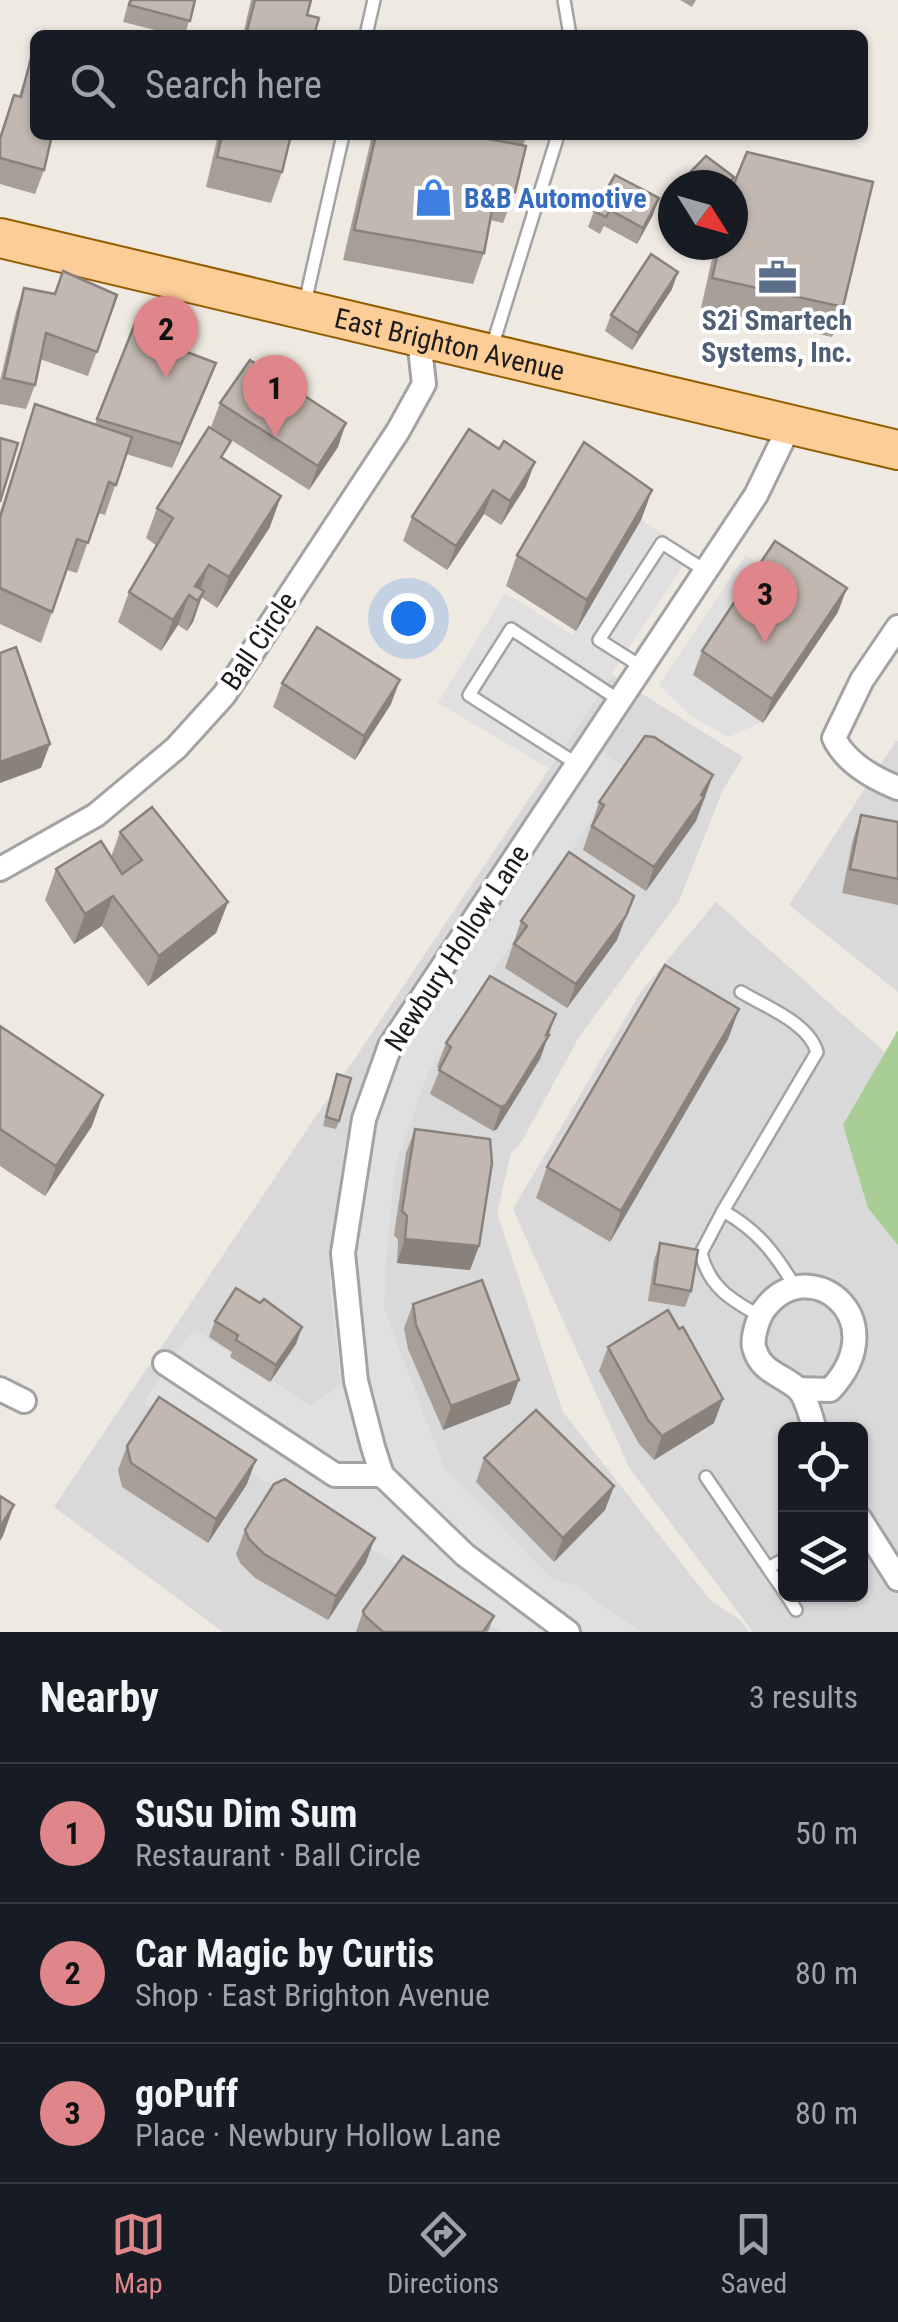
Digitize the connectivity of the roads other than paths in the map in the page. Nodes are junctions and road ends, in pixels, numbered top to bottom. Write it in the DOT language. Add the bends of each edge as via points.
graph roads {
  1 [pos="374,0"];
  2 [pos="564,0"];
  3 [pos="367,30"];
  4 [pos="569,30"];
  5 [pos="342,140"];
  6 [pos="556,140"];
  7 [pos="0,238"];
  8 [pos="303,311"];
  9 [pos="419,339"];
  10 [pos="489,355"];
  11 [pos="790,425"];
  12 [pos="898,450"];
  13 [pos="706,571"];
  14 [pos="898,627"];
  15 [pos="642,667"];
  16 [pos="620,700"];
  17 [pos="577,764"];
  18 [pos="898,788"];
  19 [pos="0,869"];
  20 [pos="742,992"];
  21 [pos="723,1212"];
  22 [pos="794,1285"];
  23 [pos="760,1316"];
  24 [pos="165,1362"];
  25 [pos="0,1389"];
  26 [pos="799,1389"];
  27 [pos="24,1401"];
  28 [pos="812,1422"];
  29 [pos="382,1475"];
  30 [pos="706,1477"];
  31 [pos="868,1532"];
  32 [pos="778,1562"];
  33 [pos="768,1568"];
  34 [pos="898,1579"];
  35 [pos="778,1582"];
  36 [pos="791,1602"];
  37 [pos="796,1610"];
  38 [pos="568,1632"];
  1 -- 3 [label="lane"];
  2 -- 4 [label="lane"];
  5 -- 8 [label="lane"];
  6 -- 10 [label="lane"];
  7 -- 8 [label="main road, East Brighton Avenue"];
  8 -- 9 [label="main road, East Brighton Avenue"];
  9 -- 10 [label="main road, East Brighton Avenue"];
  9 -- 19 [label="street, Ball Circle" via="424,384 224,695 176,748 96,815"];
  10 -- 11 [label="main road, East Brighton Avenue"];
  11 -- 12 [label="main road, East Brighton Avenue"];
  11 -- 13 [label="street, Newbury Hollow Lane" via="756,495"];
  13 -- 15 [label="street, Newbury Hollow Lane"];
  13 -- 15 [label="lane" via="662,543 599,640"];
  14 -- 18 [label="street" via="834,738 840,752"];
  15 -- 16 [label="street, Newbury Hollow Lane"];
  16 -- 17 [label="street, Newbury Hollow Lane"];
  16 -- 17 [label="lane" via="511,629 469,695"];
  17 -- 29 [label="street, Newbury Hollow Lane" via="390,1046 364,1119 343,1253 356,1382"];
  20 -- 21 [label="lane" via="802,1029 817,1052"];
  21 -- 22 [label="lane" via="750,1226"];
  21 -- 23 [label="lane" via="701,1253 704,1266 715,1286"];
  22 -- 23 [label="street" via="775,1295"];
  22 -- 26 [label="street" via="823,1288 862,1328 848,1374 830,1390"];
  23 -- 26 [label="street" via="753,1344 763,1365"];
  24 -- 29 [label="street" via="335,1476"];
  25 -- 27 [label="street"];
  26 -- 28 [label="street"];
  29 -- 38 [label="street" via="465,1556"];
  30 -- 33 [label="lane"];
  31 -- 34 [label="street"];
  32 -- 33 [label="lane"];
  33 -- 35 [label="lane"];
  36 -- 37 [label="lane"];
}
